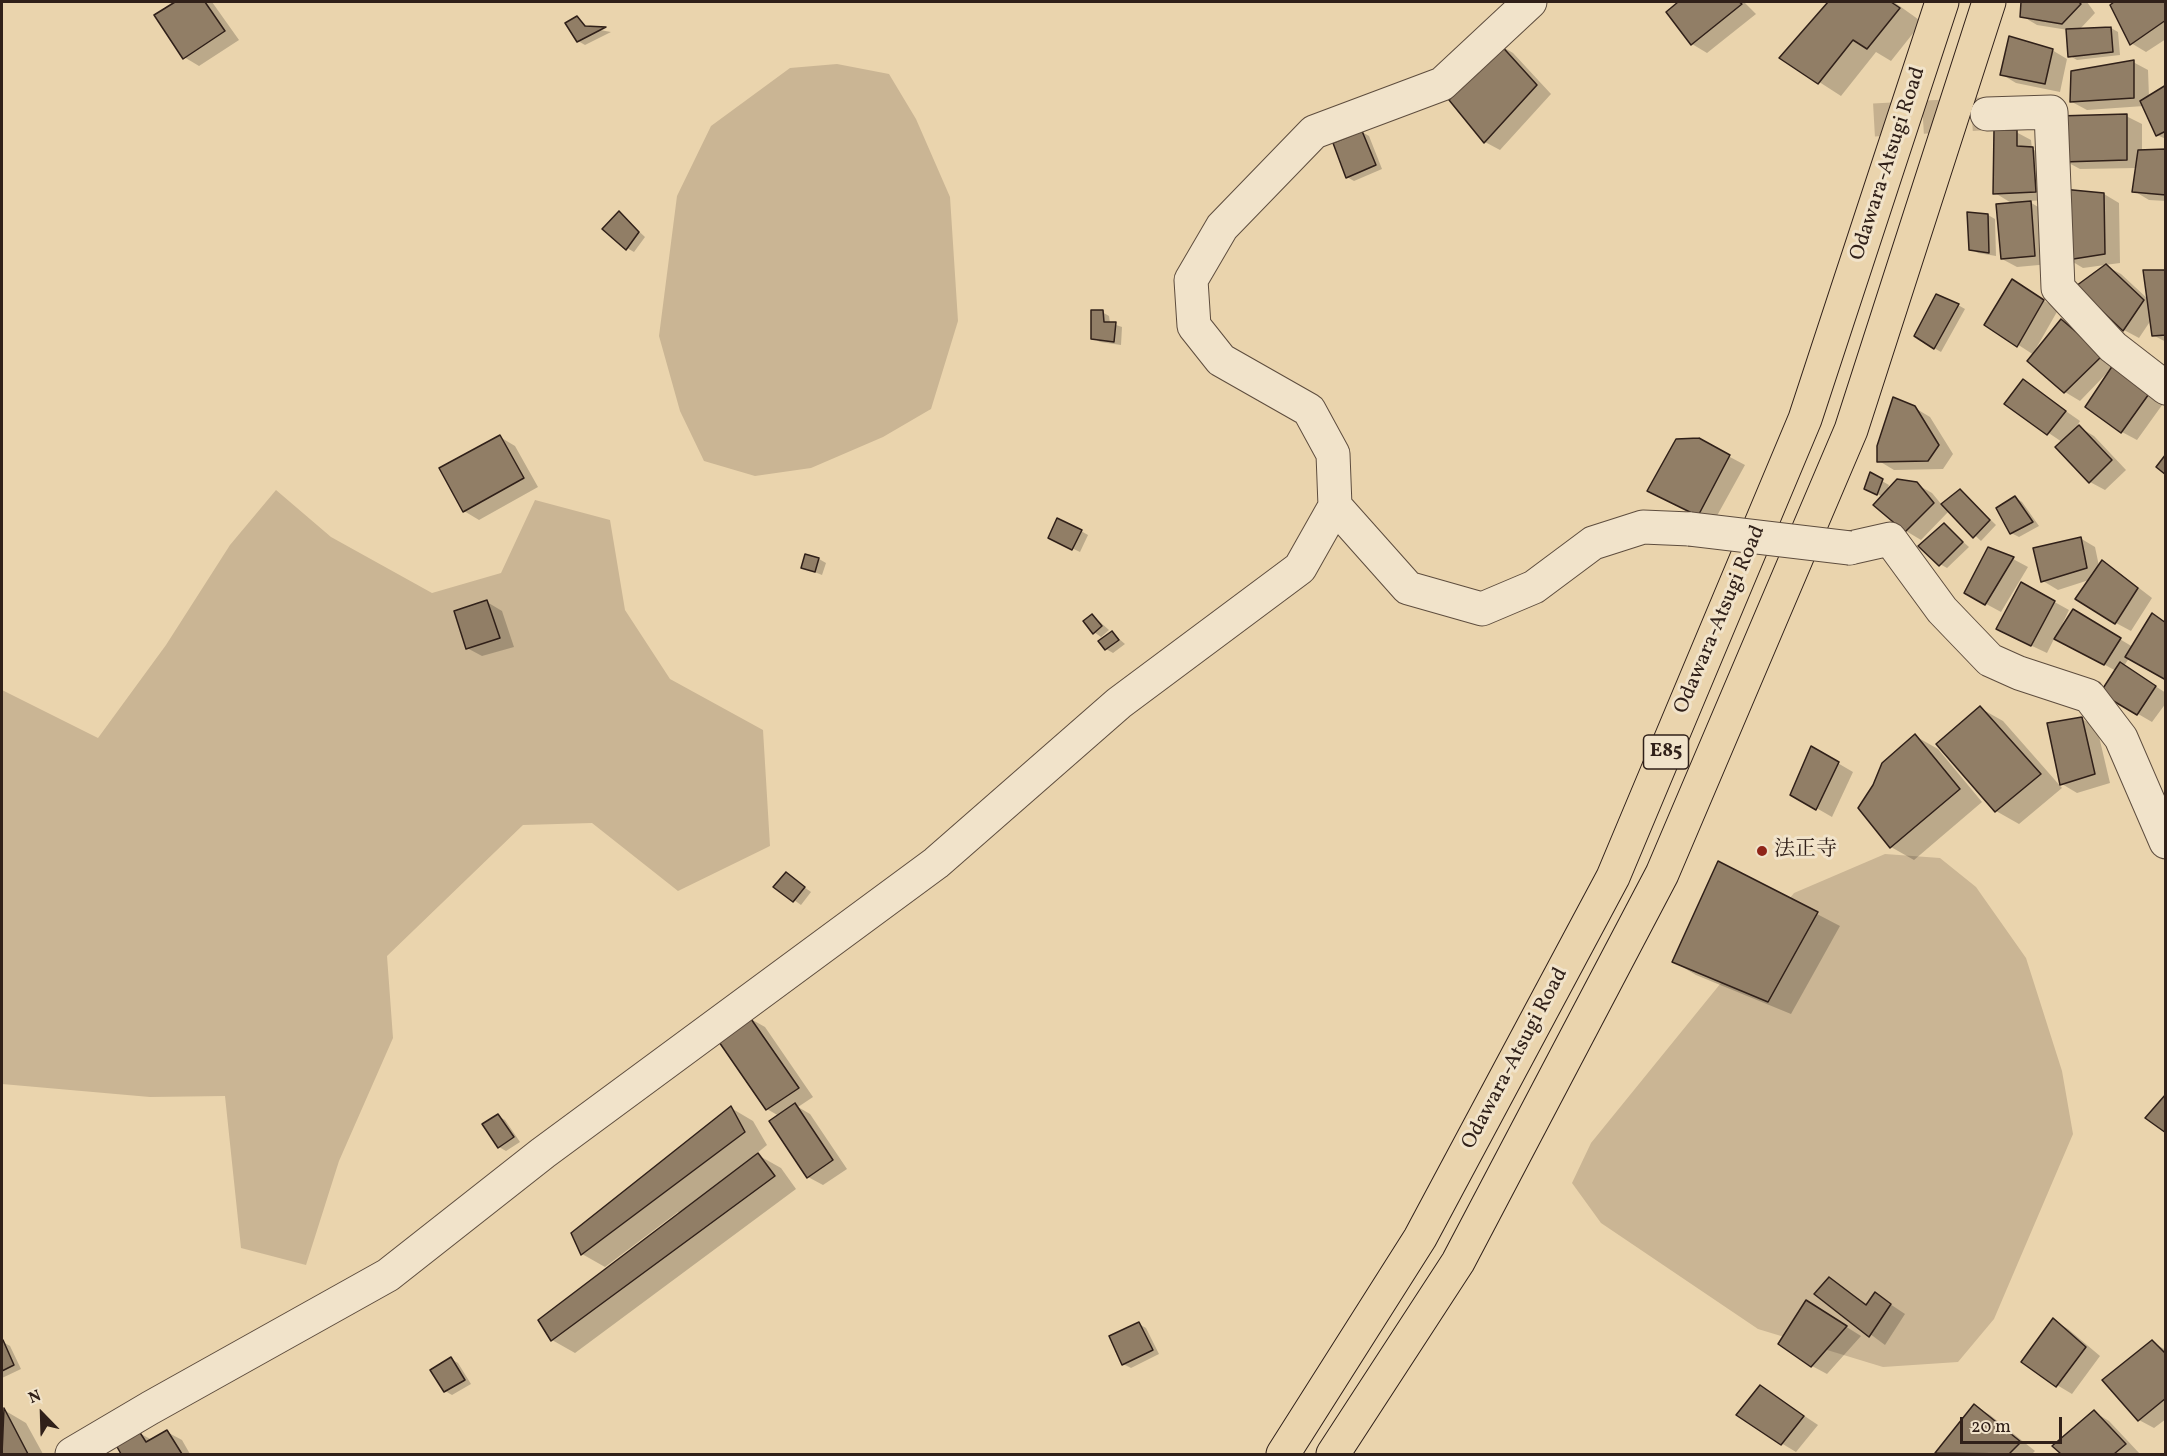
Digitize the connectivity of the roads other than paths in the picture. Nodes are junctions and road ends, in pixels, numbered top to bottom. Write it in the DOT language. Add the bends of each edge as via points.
graph roads {
  1 [pos="1530,2"];
  2 [pos="1942,2"];
  3 [pos="1989,2"];
  4 [pos="1986,114"];
  5 [pos="2166,388"];
  6 [pos="1335,506"];
  7 [pos="2166,842"];
  8 [pos="72,1455"];
  9 [pos="1283,1455"];
  10 [pos="1333,1455"];
  1 -- 6 [label="street" via="1442,84 1314,132 1222,227 1191,280 1194,326 1221,360 1309,410 1333,454"];
  2 -- 9 [label="highway, Odawara-Atsugi Road / E85" via="1805,419 1613,877 1420,1238"];
  3 -- 10 [label="highway, Odawara-Atsugi Road / E85" via="1851,430 1662,874 1458,1262"];
  4 -- 5 [label="street" via="2050,111 2058,288 2113,347"];
  6 -- 7 [label="street, bridge" via="1408,588 1482,609 1534,586 1593,543 1643,527 1850,548 1890,539 1942,610 1990,660 2089,696 2121,738"];
  6 -- 8 [label="street" via="1300,568 1119,703 936,863 543,1153 388,1275"];
}
